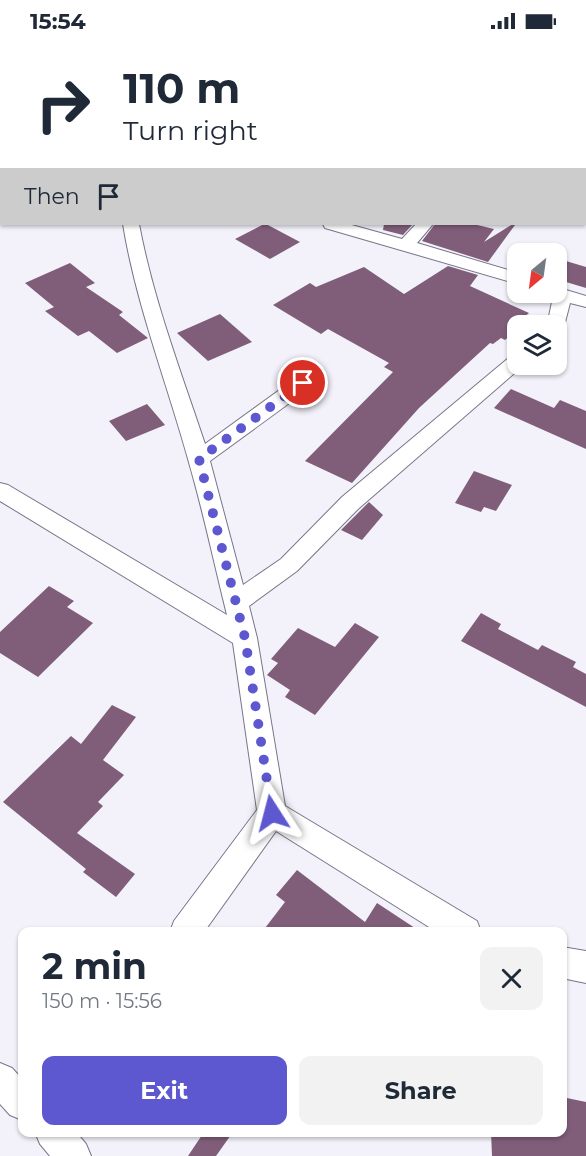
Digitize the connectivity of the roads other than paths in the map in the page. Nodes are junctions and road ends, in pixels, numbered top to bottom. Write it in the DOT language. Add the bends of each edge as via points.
graph roads {
  1 [pos="131,225"];
  2 [pos="336,225"];
  3 [pos="424,225"];
  4 [pos="406,245"];
  5 [pos="507,276"];
  6 [pos="567,295"];
  7 [pos="586,302"];
  8 [pos="507,369"];
  9 [pos="303,383"];
  10 [pos="199,459"];
  11 [pos="0,491"];
  12 [pos="236,602"];
  13 [pos="245,638"];
  14 [pos="272,813"];
  15 [pos="188,927"];
  16 [pos="458,927"];
  17 [pos="567,963"];
  18 [pos="586,967"];
  19 [pos="0,1080"];
  20 [pos="18,1099"];
  21 [pos="57,1137"];
  22 [pos="74,1156"];
  1 -- 10 [label="street" via="154,318"];
  2 -- 4 [label="street"];
  3 -- 4 [label="street"];
  4 -- 5 [label="street"];
  6 -- 7 [label="street"];
  8 -- 12 [label="street" via="350,503 289,565"];
  9 -- 10 [label="street"];
  10 -- 12 [label="street"];
  11 -- 13 [label="street"];
  12 -- 13 [label="street"];
  13 -- 14 [label="street"];
  14 -- 15 [label="street"];
  14 -- 16 [label="street"];
  17 -- 18 [label="street"];
  19 -- 20 [label="street"];
  21 -- 22 [label="street"];
}
